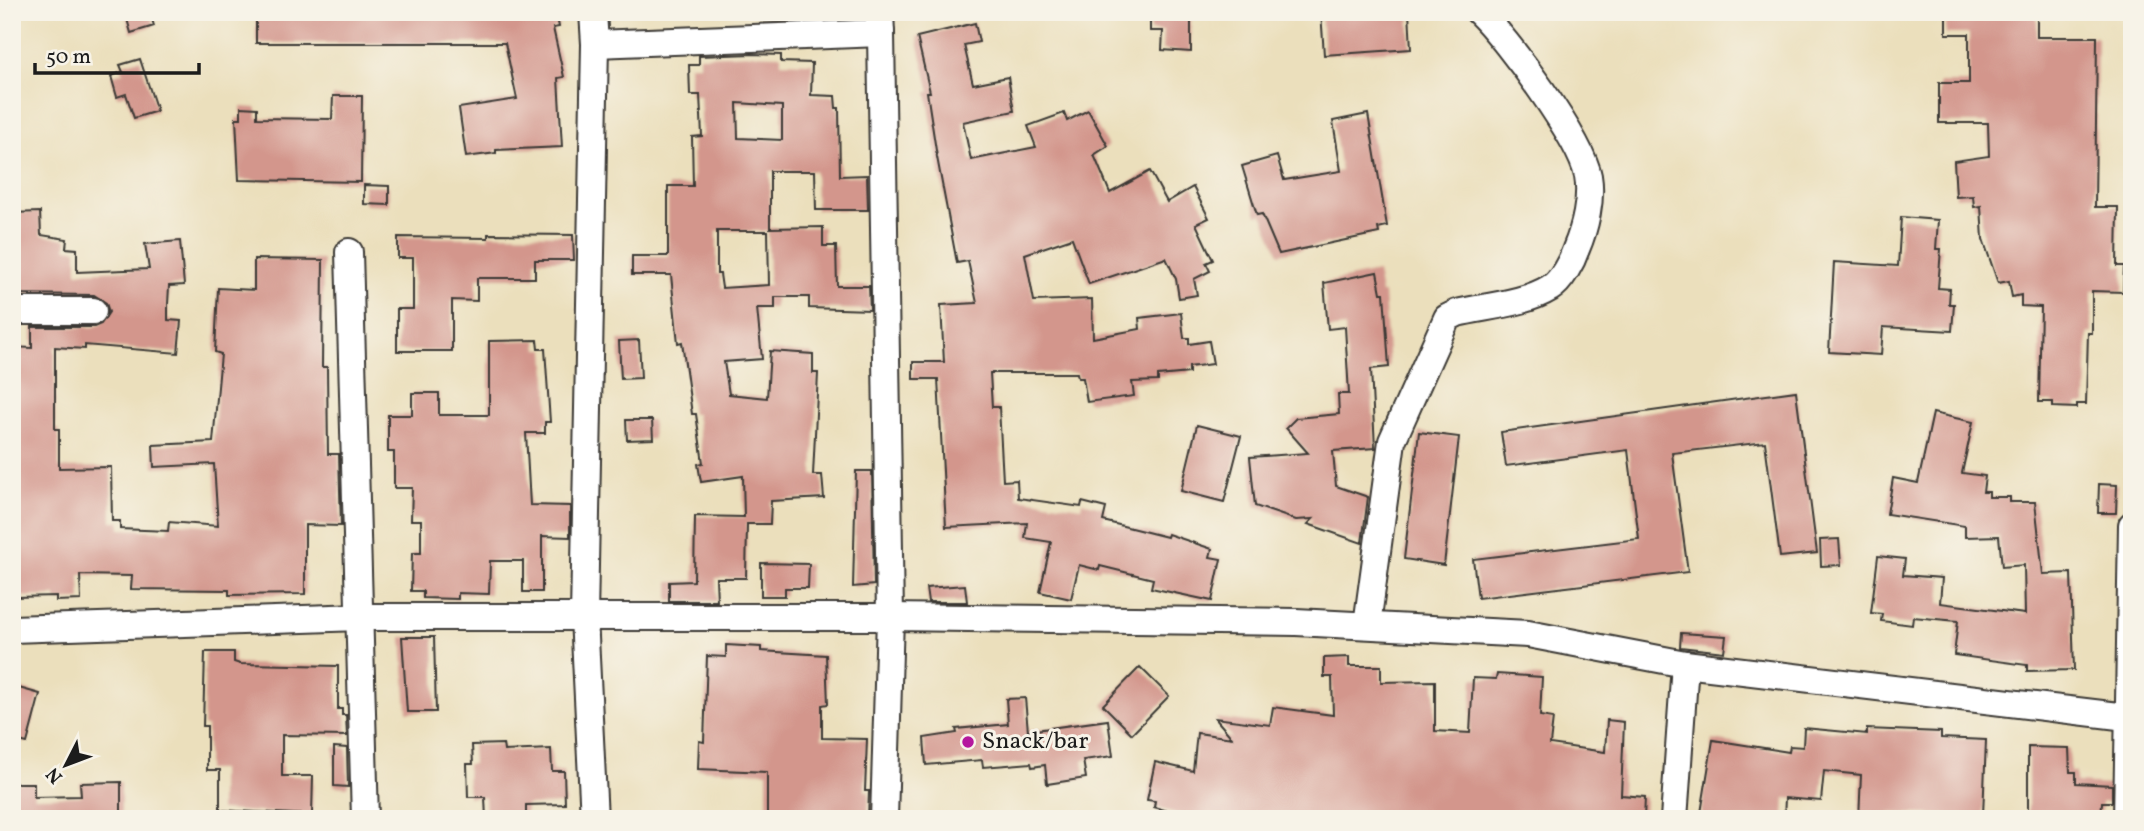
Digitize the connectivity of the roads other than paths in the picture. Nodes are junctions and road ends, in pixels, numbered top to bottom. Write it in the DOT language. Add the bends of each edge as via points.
graph roads {
  1 [pos="593,12"];
  2 [pos="1479,12"];
  3 [pos="881,23"];
  4 [pos="595,44"];
  5 [pos="349,251"];
  6 [pos="12,311"];
  7 [pos="93,311"];
  8 [pos="2132,525"];
  9 [pos="360,617"];
  10 [pos="584,617"];
  11 [pos="890,617"];
  12 [pos="1367,625"];
  13 [pos="12,629"];
  14 [pos="1685,664"];
  15 [pos="2127,717"];
  16 [pos="365,819"];
  17 [pos="594,819"];
  18 [pos="884,819"];
  19 [pos="1674,819"];
  20 [pos="2127,819"];
  1 -- 4 [label="street"];
  2 -- 12 [label="street" via="1510,48 1583,156 1588,179 1584,228 1574,256 1553,287 1447,318 1392,441"];
  3 -- 4 [label="street"];
  3 -- 11 [label="street"];
  4 -- 10 [label="street"];
  5 -- 9 [label="street"];
  6 -- 7 [label="street"];
  8 -- 15 [label="street"];
  9 -- 10 [label="street"];
  9 -- 13 [label="street"];
  9 -- 16 [label="street"];
  10 -- 11 [label="street"];
  10 -- 17 [label="street"];
  11 -- 12 [label="street"];
  11 -- 18 [label="street"];
  12 -- 14 [label="street" via="1528,634"];
  14 -- 15 [label="street"];
  14 -- 19 [label="street"];
  15 -- 20 [label="street"];
}
